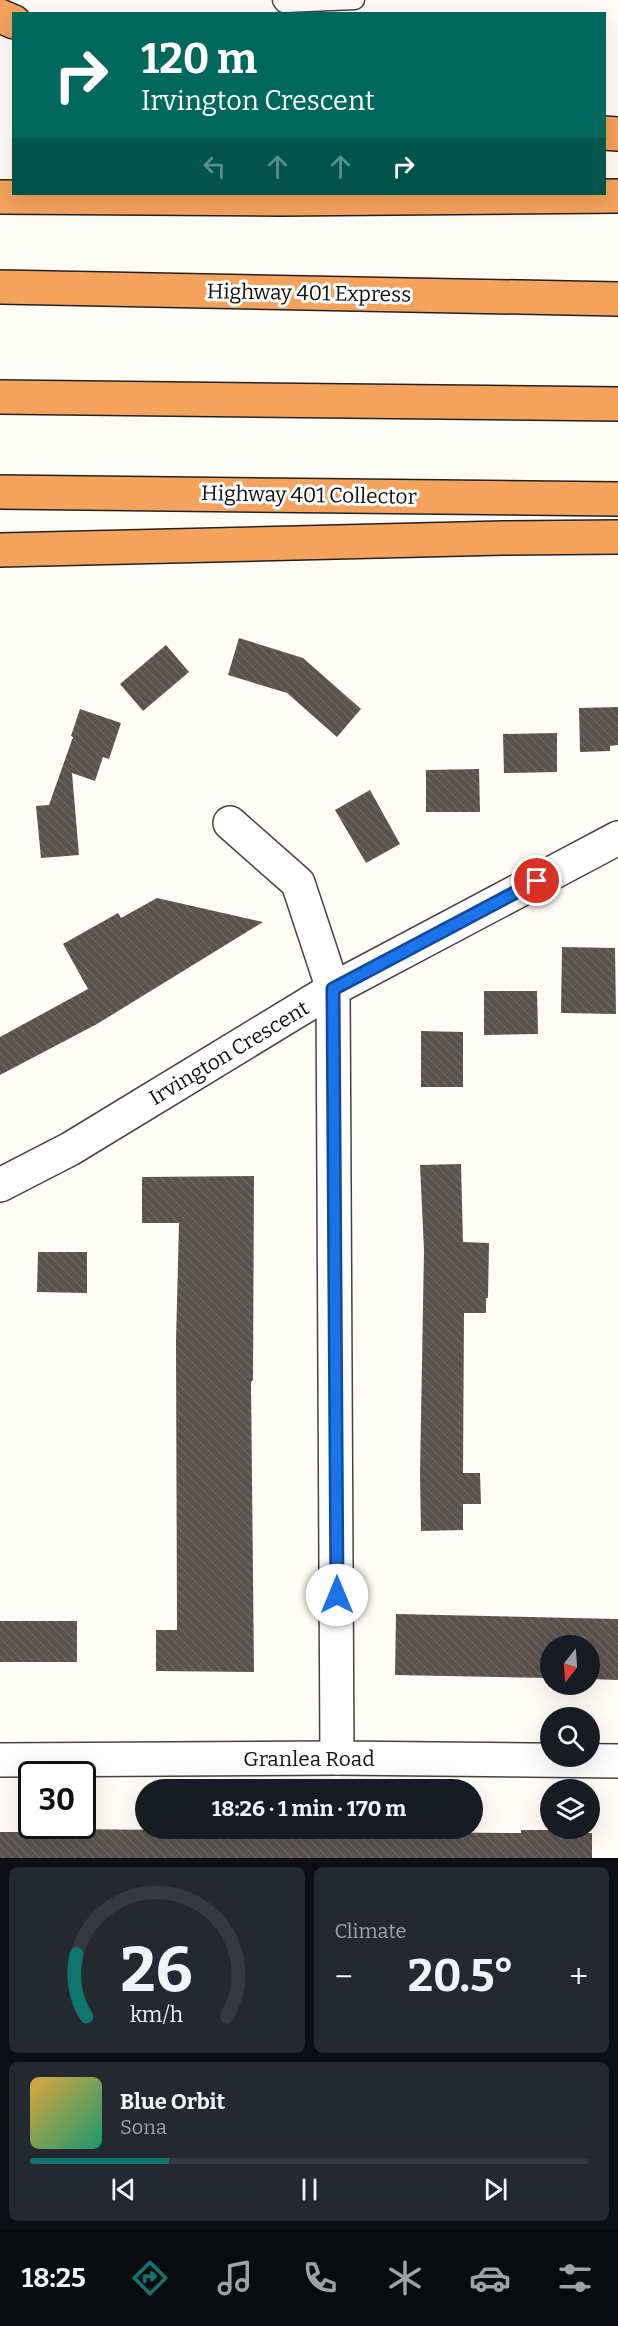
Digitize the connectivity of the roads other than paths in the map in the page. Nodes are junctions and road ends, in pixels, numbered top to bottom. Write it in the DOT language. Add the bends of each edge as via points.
graph roads {
  1 [pos="282,0"];
  2 [pos="355,0"];
  3 [pos="618,196"];
  4 [pos="0,197"];
  5 [pos="0,287"];
  6 [pos="618,299"];
  7 [pos="0,397"];
  8 [pos="618,404"];
  9 [pos="0,492"];
  10 [pos="618,499"];
  11 [pos="618,537"];
  12 [pos="0,550"];
  13 [pos="230,823"];
  14 [pos="618,838"];
  15 [pos="333,989"];
  16 [pos="0,1185"];
  17 [pos="338,1758"];
  18 [pos="0,1760"];
  19 [pos="618,1761"];
  1 -- 2 [label="lane"];
  3 -- 4 [label="highway"];
  5 -- 6 [label="highway, Highway 401 Express"];
  7 -- 8 [label="highway"];
  9 -- 10 [label="highway, Highway 401 Collector"];
  11 -- 12 [label="highway"];
  13 -- 15 [label="street" via="298,883"];
  14 -- 15 [label="street, Irvington Crescent"];
  15 -- 16 [label="street, Irvington Crescent" via="70,1149"];
  15 -- 17 [label="street"];
  17 -- 18 [label="street, Granlea Road"];
  17 -- 19 [label="street, Granlea Road"];
}
